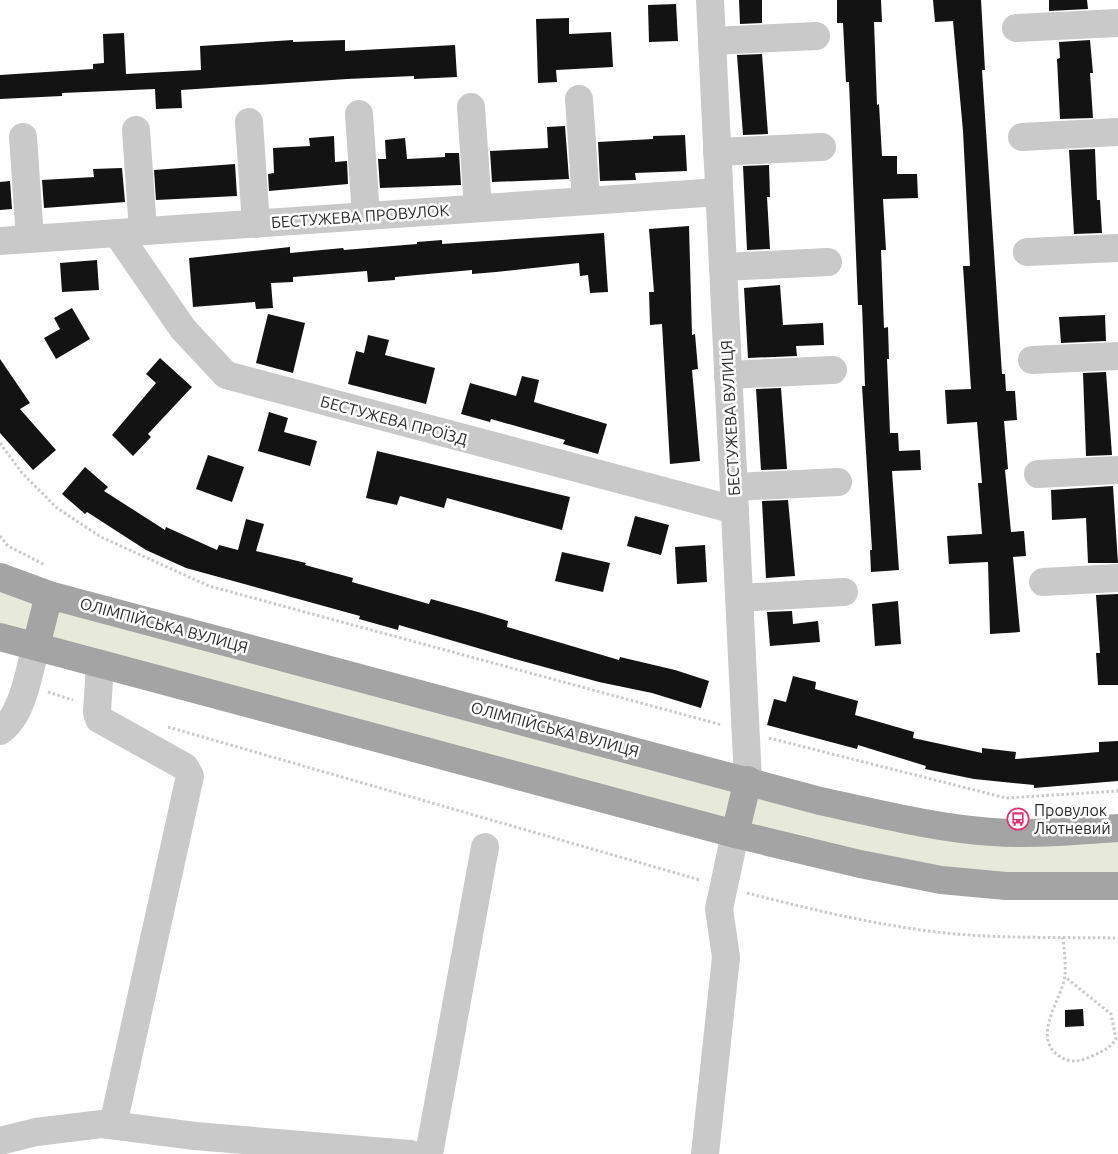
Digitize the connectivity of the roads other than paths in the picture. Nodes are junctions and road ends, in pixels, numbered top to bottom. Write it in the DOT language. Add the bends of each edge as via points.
graph roads {
  1 [pos="710,0"];
  2 [pos="1118,23"];
  3 [pos="1016,28"];
  4 [pos="816,36"];
  5 [pos="712,41"];
  6 [pos="579,99"];
  7 [pos="471,107"];
  8 [pos="359,114"];
  9 [pos="249,122"];
  10 [pos="136,130"];
  11 [pos="1118,132"];
  12 [pos="23,137"];
  13 [pos="1022,137"];
  14 [pos="822,147"];
  15 [pos="717,152"];
  16 [pos="719,192"];
  17 [pos="586,201"];
  18 [pos="478,208"];
  19 [pos="366,216"];
  20 [pos="256,224"];
  21 [pos="130,232"];
  22 [pos="30,239"];
  23 [pos="0,241"];
  24 [pos="1118,248"];
  25 [pos="1027,252"];
  26 [pos="828,262"];
  27 [pos="723,267"];
  28 [pos="1118,356"];
  29 [pos="1032,360"];
  30 [pos="833,370"];
  31 [pos="728,375"];
  32 [pos="1118,470"];
  33 [pos="1038,474"];
  34 [pos="838,482"];
  35 [pos="735,499"];
  36 [pos="0,577"];
  37 [pos="1118,578"];
  38 [pos="1043,582"];
  39 [pos="844,592"];
  40 [pos="49,595"];
  41 [pos="739,598"];
  42 [pos="0,637"];
  43 [pos="36,646"];
  44 [pos="100,664"];
  45 [pos="0,731"];
  46 [pos="748,780"];
  47 [pos="1118,828"];
  48 [pos="734,834"];
  49 [pos="485,847"];
  50 [pos="1118,886"];
  51 [pos="113,1125"];
  52 [pos="0,1141"];
  53 [pos="410,1154"];
  54 [pos="429,1154"];
  55 [pos="705,1154"];
  1 -- 5 [label="street, БЕСТУЖЕВА ВУЛИЦЯ"];
  2 -- 3 [label="street"];
  4 -- 5 [label="street"];
  5 -- 15 [label="street, БЕСТУЖЕВА ВУЛИЦЯ"];
  6 -- 17 [label="street"];
  7 -- 18 [label="street"];
  8 -- 19 [label="street"];
  9 -- 20 [label="street"];
  10 -- 21 [label="street"];
  11 -- 13 [label="street"];
  12 -- 22 [label="street"];
  14 -- 15 [label="street"];
  15 -- 16 [label="street, БЕСТУЖЕВА ВУЛИЦЯ"];
  16 -- 17 [label="street, БЕСТУЖЕВА ПРОВУЛОК"];
  16 -- 27 [label="street, БЕСТУЖЕВА ВУЛИЦЯ"];
  17 -- 18 [label="street, БЕСТУЖЕВА ПРОВУЛОК"];
  18 -- 19 [label="street, БЕСТУЖЕВА ПРОВУЛОК"];
  19 -- 20 [label="street, БЕСТУЖЕВА ПРОВУЛОК"];
  20 -- 21 [label="street, БЕСТУЖЕВА ПРОВУЛОК"];
  21 -- 22 [label="street, БЕСТУЖЕВА ПРОВУЛОК"];
  21 -- 35 [label="street, БЕСТУЖЕВА ПРОЇЗД" via="183,329 226,376"];
  22 -- 23 [label="street, БЕСТУЖЕВА ПРОВУЛОК"];
  24 -- 25 [label="street"];
  26 -- 27 [label="street"];
  27 -- 31 [label="street, БЕСТУЖЕВА ВУЛИЦЯ"];
  28 -- 29 [label="street"];
  30 -- 31 [label="street"];
  31 -- 35 [label="street, БЕСТУЖЕВА ВУЛИЦЯ"];
  32 -- 33 [label="street"];
  34 -- 35 [label="street, БЕСТУЖЕВА ПРОЇЗД"];
  35 -- 41 [label="street, БЕСТУЖЕВА ВУЛИЦЯ"];
  36 -- 40 [label="main road, ОЛІМПІЙСЬКА ВУЛИЦЯ"];
  37 -- 38 [label="street"];
  39 -- 41 [label="street"];
  40 -- 43 [label="main road"];
  40 -- 46 [label="main road, ОЛІМПІЙСЬКА ВУЛИЦЯ"];
  41 -- 46 [label="street, БЕСТУЖЕВА ВУЛИЦЯ"];
  42 -- 43 [label="main road"];
  43 -- 44 [label="main road"];
  43 -- 45 [label="street" via="21,703"];
  44 -- 48 [label="main road"];
  44 -- 51 [label="street" via="99,718 186,767 190,776"];
  46 -- 47 [label="main road, ОЛІМПІЙСЬКА ВУЛИЦЯ" via="820,801 953,827 1029,833"];
  46 -- 48 [label="main road, БЕСТУЖЕВА ВУЛИЦЯ"];
  48 -- 50 [label="main road" via="941,880 1006,886"];
  48 -- 55 [label="street" via="719,909 726,956"];
  49 -- 54 [label="street"];
  51 -- 52 [label="street" via="74,1126"];
  51 -- 53 [label="street" via="196,1136"];
}
